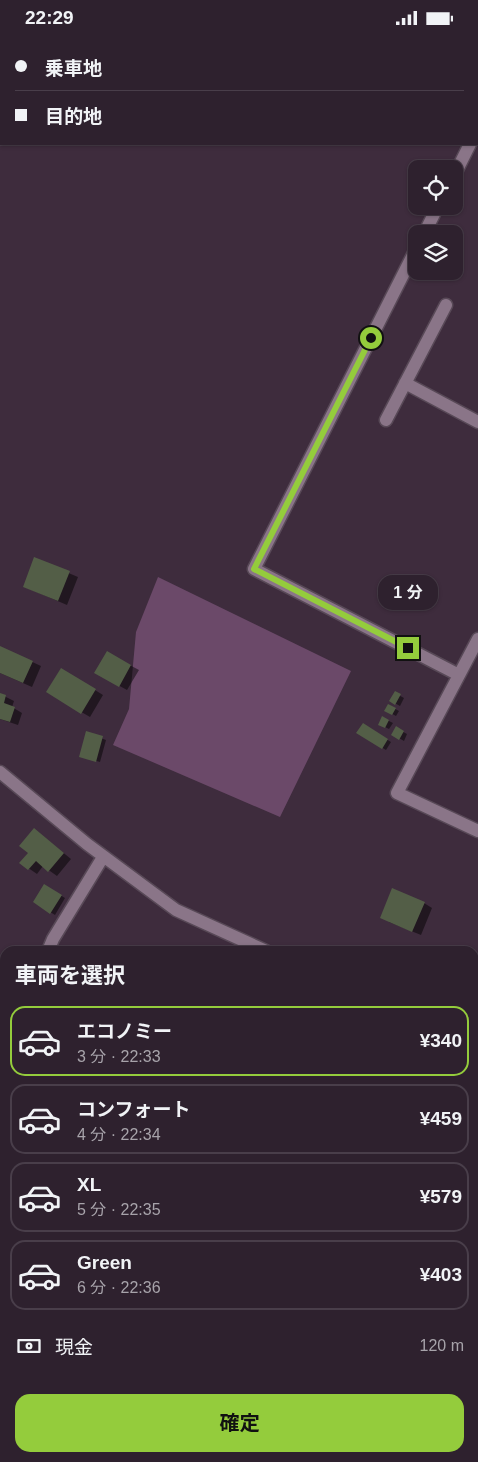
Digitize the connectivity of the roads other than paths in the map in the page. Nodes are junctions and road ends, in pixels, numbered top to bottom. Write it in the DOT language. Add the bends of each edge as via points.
graph roads {
  1 [pos="470,145"];
  2 [pos="462,160"];
  3 [pos="408,265"];
  4 [pos="446,305"];
  5 [pos="405,383"];
  6 [pos="386,420"];
  7 [pos="478,422"];
  8 [pos="478,639"];
  9 [pos="459,675"];
  10 [pos="0,772"];
  11 [pos="478,831"];
  12 [pos="103,857"];
  13 [pos="50,946"];
  14 [pos="255,946"];
  1 -- 2 [label="street"];
  3 -- 9 [label="street" via="254,569"];
  4 -- 5 [label="street"];
  5 -- 6 [label="street"];
  5 -- 7 [label="street"];
  8 -- 9 [label="street"];
  9 -- 11 [label="street" via="397,793"];
  10 -- 12 [label="street"];
  12 -- 13 [label="street"];
  12 -- 14 [label="street" via="176,911"];
}
